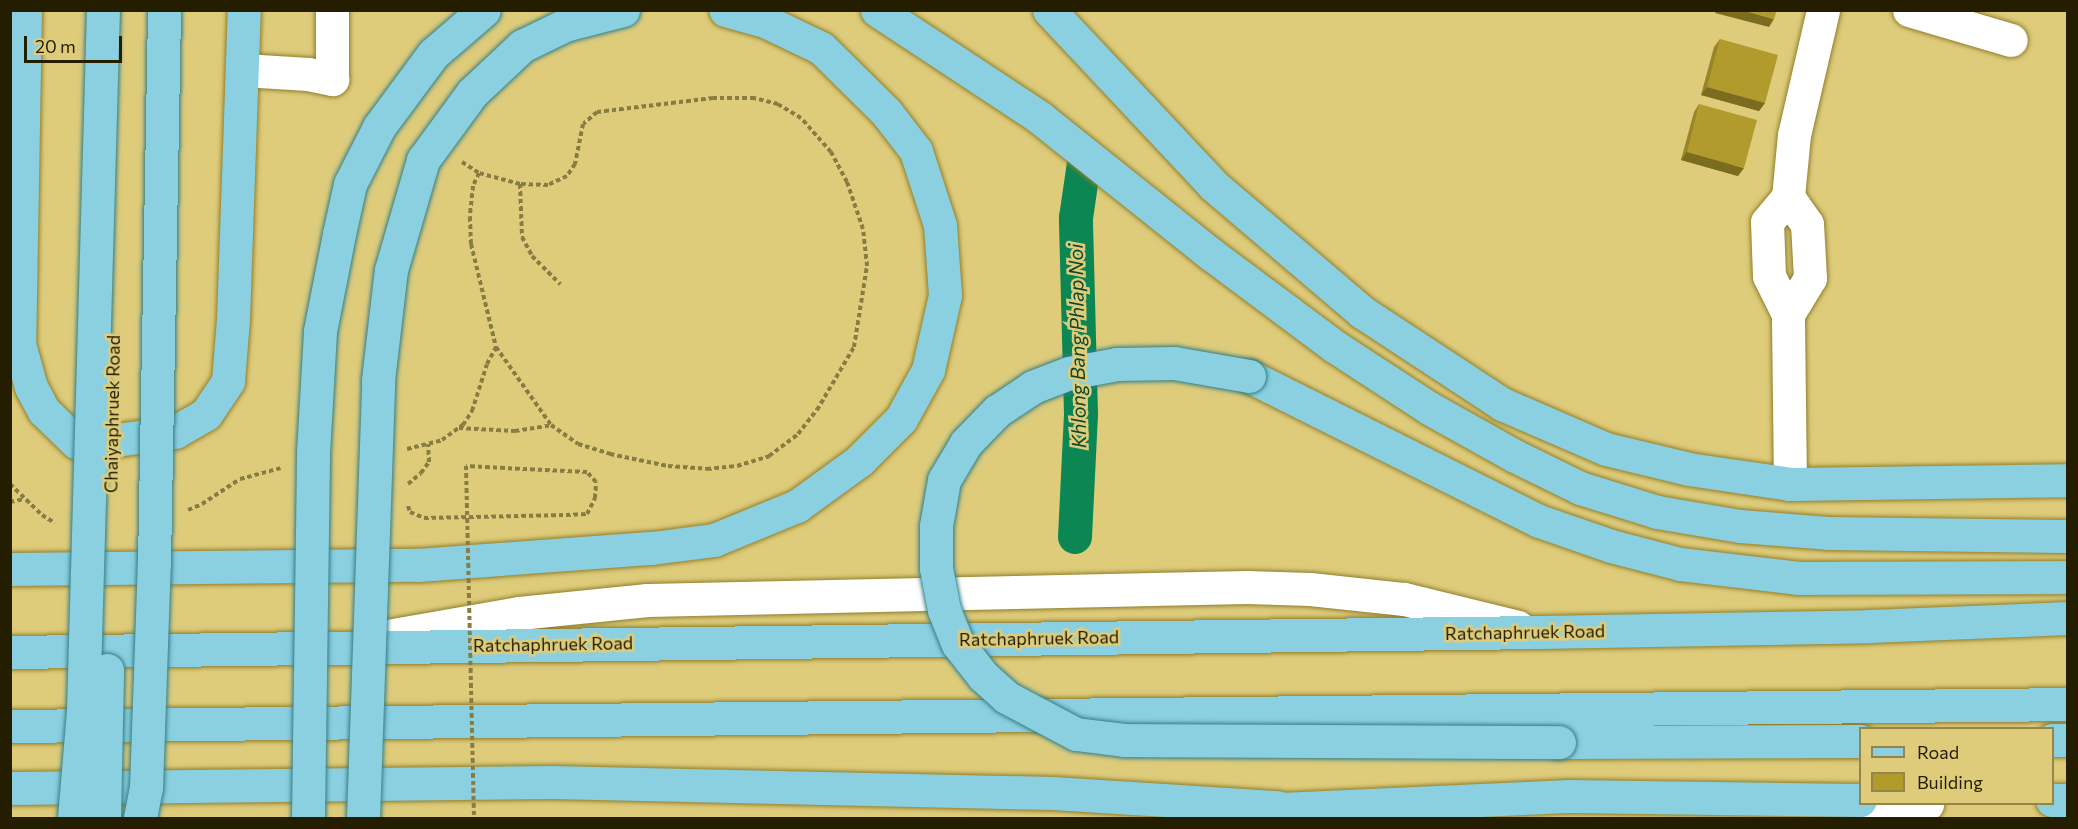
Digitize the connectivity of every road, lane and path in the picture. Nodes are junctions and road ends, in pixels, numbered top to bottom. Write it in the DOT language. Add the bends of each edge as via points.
graph roads {
  1 [pos="12,10"];
  2 [pos="25,10"];
  3 [pos="103,10"];
  4 [pos="121,10"];
  5 [pos="164,10"];
  6 [pos="174,10"];
  7 [pos="244,10"];
  8 [pos="332,10"];
  9 [pos="484,10"];
  10 [pos="623,10"];
  11 [pos="725,10"];
  12 [pos="877,10"];
  13 [pos="1049,10"];
  14 [pos="1824,10"];
  15 [pos="1909,10"];
  16 [pos="10,17"];
  17 [pos="2011,40"];
  18 [pos="243,70"];
  19 [pos="459,160"];
  20 [pos="479,173"];
  21 [pos="520,184"];
  22 [pos="560,284"];
  23 [pos="496,347"];
  24 [pos="551,425"];
  25 [pos="458,428"];
  26 [pos="428,444"];
  27 [pos="405,449"];
  28 [pos="287,467"];
  29 [pos="2067,480"];
  30 [pos="10,484"];
  31 [pos="1790,484"];
  32 [pos="403,488"];
  33 [pos="405,496"];
  34 [pos="25,498"];
  35 [pos="10,502"];
  36 [pos="181,512"];
  37 [pos="60,526"];
  38 [pos="2067,536"];
  39 [pos="10,569"];
  40 [pos="2067,577"];
  41 [pos="2067,618"];
  42 [pos="1539,632"];
  43 [pos="327,646"];
  44 [pos="10,652"];
  45 [pos="2067,704"];
  46 [pos="10,726"];
  47 [pos="1859,741"];
  48 [pos="10,788"];
  49 [pos="1859,800"];
  50 [pos="1924,805"];
  51 [pos="1278,807"];
  52 [pos="74,819"];
  53 [pos="104,819"];
  54 [pos="140,819"];
  55 [pos="162,819"];
  56 [pos="308,819"];
  57 [pos="363,819"];
  58 [pos="474,819"];
  59 [pos="1187,819"];
  60 [pos="1875,819"];
  1 -- 16 [label="main road"];
  2 -- 18 [label="main road" via="19,345 31,387 44,411 76,442 175,432 206,414 228,381"];
  3 -- 52 [label="main road, bridge" via="83,711"];
  4 -- 53 [label="main road, Chaiyaphruek Road, bridge"];
  5 -- 54 [label="main road, bridge" via="154,563 146,788"];
  6 -- 55 [label="main road"];
  7 -- 18 [label="main road"];
  8 -- 18 [label="street" via="332,79"];
  9 -- 56 [label="main road, bridge" via="433,54 379,127 350,184 339,234 320,331 313,453"];
  10 -- 57 [label="main road, bridge" via="565,25 522,46 472,93 423,160 391,270 378,380"];
  11 -- 39 [label="main road" via="765,21 821,48 886,112 916,151 940,225 945,295 928,370 901,419 859,461 797,506 714,540 652,548 418,565"];
  12 -- 38 [label="main road" via="1039,117 1334,346 1429,408 1580,488 1657,512 1740,526 1828,533"];
  13 -- 31 [label="main road" via="1214,186 1362,312 1502,404 1606,449 1689,469"];
  14 -- 31 [label="street" via="1794,135 1788,197 1767,222 1769,276 1788,314"];
  15 -- 17 [label="street"];
  19 -- 20 [label="path"];
  20 -- 21 [label="path"];
  20 -- 23 [label="path" via="473,186 471,244"];
  21 -- 22 [label="path" via="522,237 532,256"];
  21 -- 24 [label="path" via="548,185 567,176 575,164 582,124 597,112 712,98 754,98 778,104 801,118 831,152 847,182 863,229 867,266 854,347 798,434 769,456 736,466 707,469 668,466 578,444"];
  23 -- 24 [label="path"];
  23 -- 25 [label="path" via="472,411"];
  24 -- 25 [label="path" via="515,431"];
  25 -- 26 [label="path" via="442,440"];
  26 -- 27 [label="path"];
  26 -- 32 [label="path" via="429,462"];
  28 -- 36 [label="path" via="240,479 202,504"];
  29 -- 31 [label="main road"];
  30 -- 34 [label="path"];
  33 -- 58 [label="path, bridge" via="410,512 424,518 587,514 595,498 596,482 587,472 466,466"];
  34 -- 35 [label="path"];
  34 -- 37 [label="path" via="42,516"];
  40 -- 47 [label="main road, bridge" via="1799,578 1680,564 1539,521 1249,376 1174,363 1117,364 1069,373 1033,387 997,411 966,443 944,480 936,526 936,568 944,610 958,644 1005,697 1076,734 1124,740"];
  41 -- 42 [label="main road, Ratchaphruek Road"];
  42 -- 43 [label="main road, Ratchaphruek Road"];
  42 -- 43 [label="street" via="1404,599 1247,587 647,600 519,613"];
  43 -- 44 [label="main road, Ratchaphruek Road"];
  45 -- 46 [label="main road"];
  48 -- 51 [label="main road" via="564,783 1053,793"];
  49 -- 51 [label="main road" via="1569,796"];
  50 -- 60 [label="street"];
  51 -- 59 [label="main road"];
}
